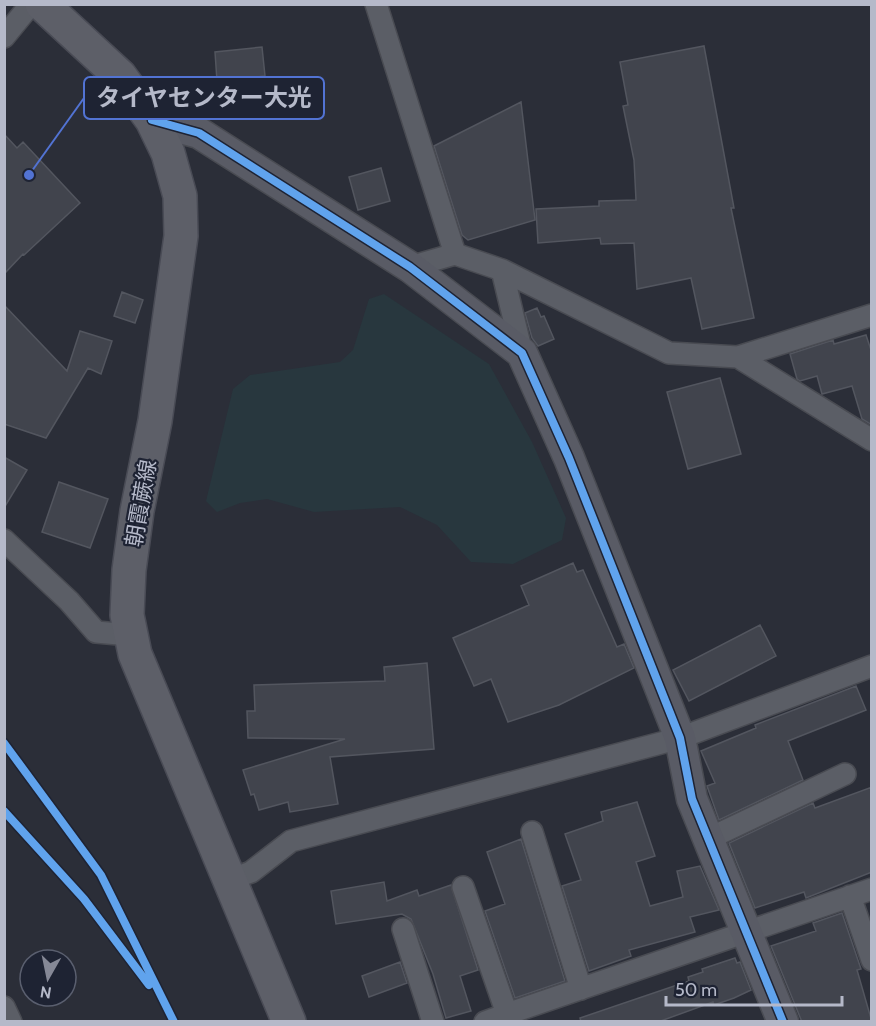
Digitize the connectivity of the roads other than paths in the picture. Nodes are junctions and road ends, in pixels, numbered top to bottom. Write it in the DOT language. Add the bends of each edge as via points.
graph roads {
  1 [pos="31,4"];
  2 [pos="42,4"];
  3 [pos="376,4"];
  4 [pos="4,37"];
  5 [pos="153,120"];
  6 [pos="455,254"];
  7 [pos="410,267"];
  8 [pos="502,270"];
  9 [pos="872,315"];
  10 [pos="522,353"];
  11 [pos="738,357"];
  12 [pos="872,440"];
  13 [pos="4,540"];
  14 [pos="130,635"];
  15 [pos="872,666"];
  16 [pos="680,738"];
  17 [pos="845,774"];
  18 [pos="532,832"];
  19 [pos="708,839"];
  20 [pos="229,880"];
  21 [pos="463,887"];
  22 [pos="872,889"];
  23 [pos="850,896"];
  24 [pos="403,929"];
  25 [pos="745,933"];
  26 [pos="872,960"];
  27 [pos="581,989"];
  28 [pos="4,1007"];
  29 [pos="508,1018"];
  30 [pos="11,1022"];
  31 [pos="289,1022"];
  32 [pos="434,1022"];
  33 [pos="485,1022"];
  34 [pos="783,1022"];
  1 -- 4 [label="street"];
  2 -- 5 [label="main road, 朝霞蕨線" via="120,76"];
  3 -- 6 [label="street"];
  5 -- 7 [label="street" via="200,133"];
  5 -- 14 [label="main road, 朝霞蕨線" via="176,177 181,236 133,543 127,615"];
  6 -- 7 [label="street"];
  6 -- 8 [label="street"];
  7 -- 10 [label="street"];
  8 -- 10 [label="street"];
  8 -- 11 [label="street" via="669,353"];
  9 -- 11 [label="street"];
  10 -- 16 [label="street" via="569,458"];
  11 -- 12 [label="street"];
  13 -- 14 [label="street" via="96,632"];
  14 -- 20 [label="main road, 朝霞蕨線"];
  15 -- 16 [label="street"];
  16 -- 19 [label="street" via="692,799"];
  16 -- 20 [label="street" via="291,841 251,872"];
  17 -- 19 [label="street"];
  18 -- 27 [label="street"];
  19 -- 25 [label="street"];
  20 -- 31 [label="main road, 朝霞蕨線"];
  21 -- 29 [label="street"];
  22 -- 23 [label="street"];
  23 -- 25 [label="street"];
  23 -- 26 [label="street"];
  24 -- 32 [label="street"];
  25 -- 27 [label="street"];
  25 -- 34 [label="street"];
  27 -- 29 [label="street"];
  28 -- 30 [label="street"];
  29 -- 33 [label="street"];
}
